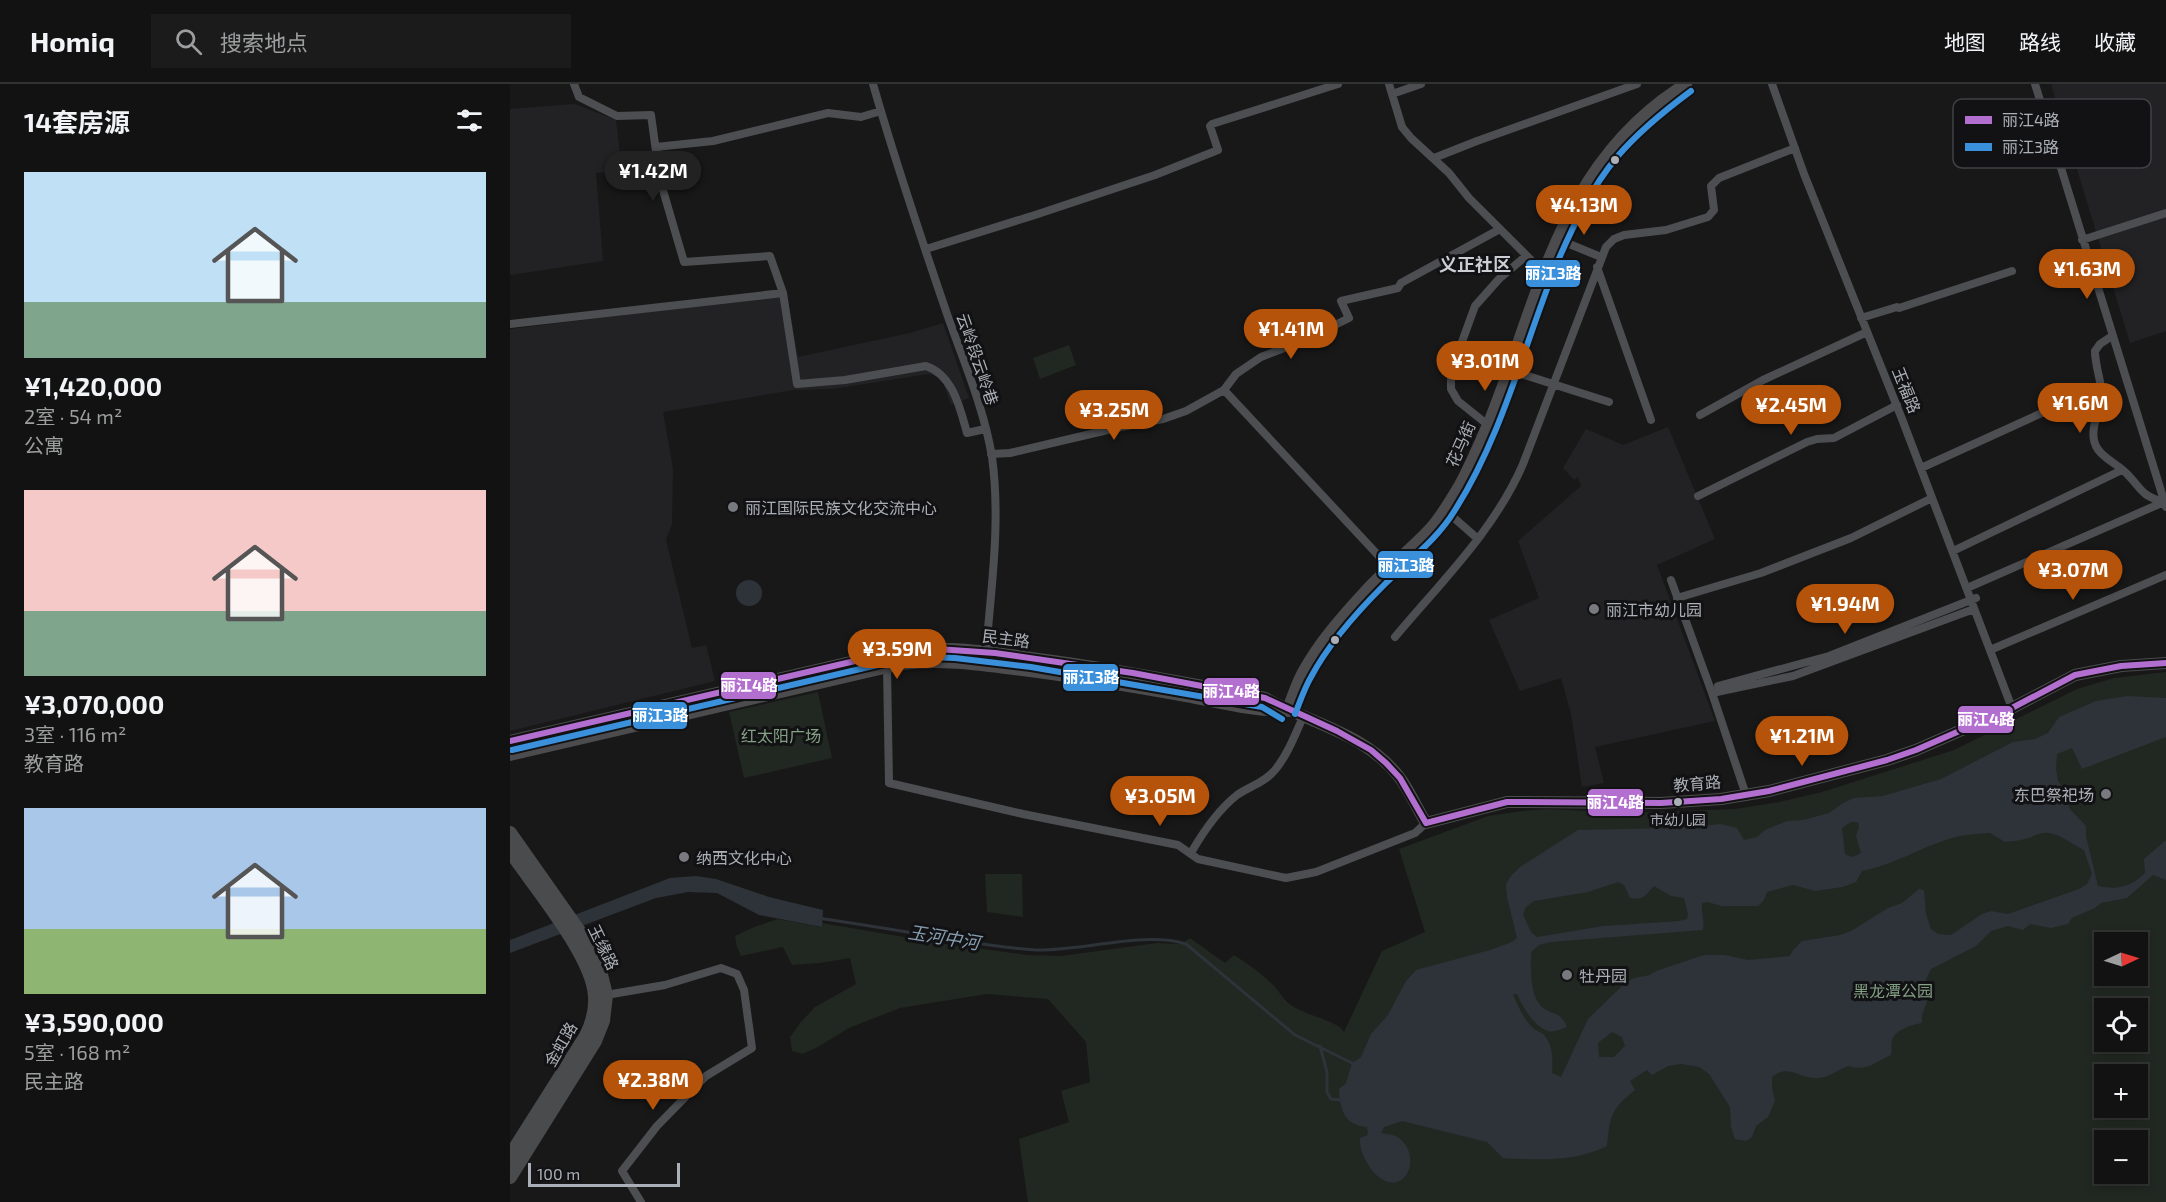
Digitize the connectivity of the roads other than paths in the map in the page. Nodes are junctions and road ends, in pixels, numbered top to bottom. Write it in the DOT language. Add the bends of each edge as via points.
graph roads {
  1 [pos="574,84"];
  2 [pos="873,84"];
  3 [pos="1338,84"];
  4 [pos="1389,84"];
  5 [pos="1421,84"];
  6 [pos="1636,84"];
  7 [pos="1686,84"];
  8 [pos="1772,84"];
  9 [pos="2035,84"];
  10 [pos="1392,94"];
  11 [pos="2040,99"];
  12 [pos="881,111"];
  13 [pos="656,147"];
  14 [pos="1795,148"];
  15 [pos="1434,158"];
  16 [pos="2060,168"];
  17 [pos="2166,213"];
  18 [pos="1500,229"];
  19 [pos="1557,239"];
  20 [pos="2082,240"];
  21 [pos="926,249"];
  22 [pos="1526,256"];
  23 [pos="1601,257"];
  24 [pos="1597,267"];
  25 [pos="2012,271"];
  26 [pos="1544,273"];
  27 [pos="783,293"];
  28 [pos="1861,318"];
  29 [pos="510,324"];
  30 [pos="1867,332"];
  31 [pos="2112,336"];
  32 [pos="1509,370"];
  33 [pos="1553,384"];
  34 [pos="2101,386"];
  35 [pos="1224,390"];
  36 [pos="1609,402"];
  37 [pos="1897,405"];
  38 [pos="1700,415"];
  39 [pos="1651,420"];
  40 [pos="1488,425"];
  41 [pos="986,429"];
  42 [pos="991,454"];
  43 [pos="1921,468"];
  44 [pos="2122,470"];
  45 [pos="1698,496"];
  46 [pos="1932,498"];
  47 [pos="2165,505"];
  48 [pos="1445,510"];
  49 [pos="1478,539"];
  50 [pos="1953,551"];
  51 [pos="1390,568"];
  52 [pos="2166,575"];
  53 [pos="1671,580"];
  54 [pos="1967,588"];
  55 [pos="1677,598"];
  56 [pos="1976,598"];
  57 [pos="1974,609"];
  58 [pos="1395,637"];
  59 [pos="1990,650"];
  60 [pos="986,652"];
  61 [pos="2166,663"];
  62 [pos="887,667"];
  63 [pos="1715,690"];
  64 [pos="2012,708"];
  65 [pos="1287,711"];
  66 [pos="1303,717"];
  67 [pos="510,741"];
  68 [pos="510,755"];
  69 [pos="1746,795"];
  70 [pos="1426,823"];
  71 [pos="510,832"];
  72 [pos="510,851"];
  73 [pos="1191,853"];
  74 [pos="543,888"];
  75 [pos="588,956"];
  76 [pos="606,995"];
  77 [pos="510,1156"];
  78 [pos="510,1177"];
  79 [pos="641,1202"];
  1 -- 13 [label="street" via="579,97 617,116 651,115"];
  2 -- 12 [label="street, 云岭段云岭巷"];
  3 -- 21 [label="street" via="1212,124 1218,150 1188,163"];
  4 -- 10 [label="street"];
  5 -- 10 [label="street"];
  6 -- 15 [label="street"];
  7 -- 19 [label="main road, 花马街" via="1629,129 1603,158 1576,198"];
  8 -- 14 [label="street, 玉福路"];
  9 -- 11 [label="street"];
  10 -- 15 [label="street" via="1402,127"];
  12 -- 13 [label="street" via="861,117 828,113 713,141"];
  12 -- 21 [label="street, 云岭段云岭巷"];
  13 -- 27 [label="street" via="660,180 684,262 770,256"];
  14 -- 23 [label="street" via="1719,178 1711,186 1714,210 1708,217 1666,230 1624,235 1609,243"];
  14 -- 28 [label="street, 玉福路"];
  15 -- 18 [label="street"];
  16 -- 20 [label="street"];
  17 -- 20 [label="street"];
  18 -- 22 [label="street"];
  18 -- 35 [label="street" via="1398,288 1341,301 1349,318 1261,357 1236,374"];
  19 -- 23 [label="street"];
  19 -- 26 [label="main road, 花马街"];
  20 -- 31 [label="street"];
  21 -- 41 [label="street, 云岭段云岭巷"];
  22 -- 26 [label="street"];
  22 -- 40 [label="street" via="1475,306 1451,372 1451,389 1458,401"];
  23 -- 24 [label="street"];
  24 -- 33 [label="street"];
  24 -- 39 [label="street"];
  25 -- 28 [label="street"];
  26 -- 32 [label="main road, 花马街"];
  27 -- 29 [label="street"];
  27 -- 41 [label="street" via="797,384 926,366 937,370 946,380 967,433"];
  28 -- 30 [label="street, 玉福路"];
  30 -- 37 [label="street, 玉福路"];
  30 -- 38 [label="street"];
  31 -- 34 [label="street" via="2095,351"];
  31 -- 47 [label="street"];
  32 -- 33 [label="street"];
  32 -- 40 [label="main road, 花马街"];
  33 -- 36 [label="street"];
  33 -- 49 [label="street" via="1516,479"];
  34 -- 43 [label="street"];
  34 -- 44 [label="street" via="2102,402 2094,437 2105,459"];
  35 -- 42 [label="street" via="1163,419"];
  35 -- 51 [label="street"];
  37 -- 43 [label="street, 玉福路"];
  37 -- 45 [label="street" via="1834,438 1808,442"];
  40 -- 48 [label="main road, 花马街"];
  41 -- 42 [label="street, 云岭段云岭巷"];
  42 -- 60 [label="street, 云岭段云岭巷" via="994,551"];
  43 -- 46 [label="street, 玉福路"];
  44 -- 47 [label="street" via="2142,493"];
  44 -- 50 [label="street"];
  46 -- 50 [label="street, 玉福路"];
  46 -- 55 [label="street" via="1851,538 1761,573"];
  47 -- 54 [label="street"];
  48 -- 49 [label="street"];
  48 -- 51 [label="main road, 花马街"];
  49 -- 58 [label="street"];
  50 -- 54 [label="street, 玉福路"];
  51 -- 65 [label="main road, 花马街" via="1364,593 1318,650"];
  52 -- 59 [label="street"];
  53 -- 55 [label="street"];
  54 -- 57 [label="street, 玉福路"];
  55 -- 63 [label="street"];
  56 -- 63 [label="street" via="1829,656"];
  57 -- 59 [label="street, 玉福路"];
  57 -- 63 [label="street" via="1793,676"];
  59 -- 64 [label="street, 玉福路"];
  60 -- 65 [label="main road, 民主路" via="1265,698"];
  60 -- 67 [label="main road, 民主路" via="942,648 898,651"];
  61 -- 64 [label="main road, 教育路" via="2075,675"];
  62 -- 65 [label="main road, 民主路" via="955,662 1092,680 1262,711"];
  62 -- 68 [label="main road, 民主路"];
  62 -- 73 [label="street" via="889,783 1140,836 1178,845"];
  63 -- 69 [label="street"];
  64 -- 69 [label="main road, 教育路" via="1887,760"];
  65 -- 66 [label="main road, 民主路"];
  66 -- 70 [label="main road, 民主路" via="1349,736 1379,757 1401,780"];
  66 -- 73 [label="street" via="1275,770 1229,802"];
  69 -- 70 [label="main road, 教育路" via="1661,803 1507,802"];
  70 -- 73 [label="street" via="1415,833 1296,878 1276,878 1198,859"];
  71 -- 74 [label="main road"];
  72 -- 74 [label="main road, 金虹路"];
  74 -- 75 [label="main road, 金虹路"];
  75 -- 76 [label="main road, 玉缘路"];
  75 -- 77 [label="main road, 金虹路" via="595,996 590,1028"];
  76 -- 78 [label="main road, 玉缘路" via="603,1021 595,1041"];
  76 -- 79 [label="street" via="664,985 721,968 736,975 744,990 752,1048 706,1076 657,1126 622,1172"];
}
